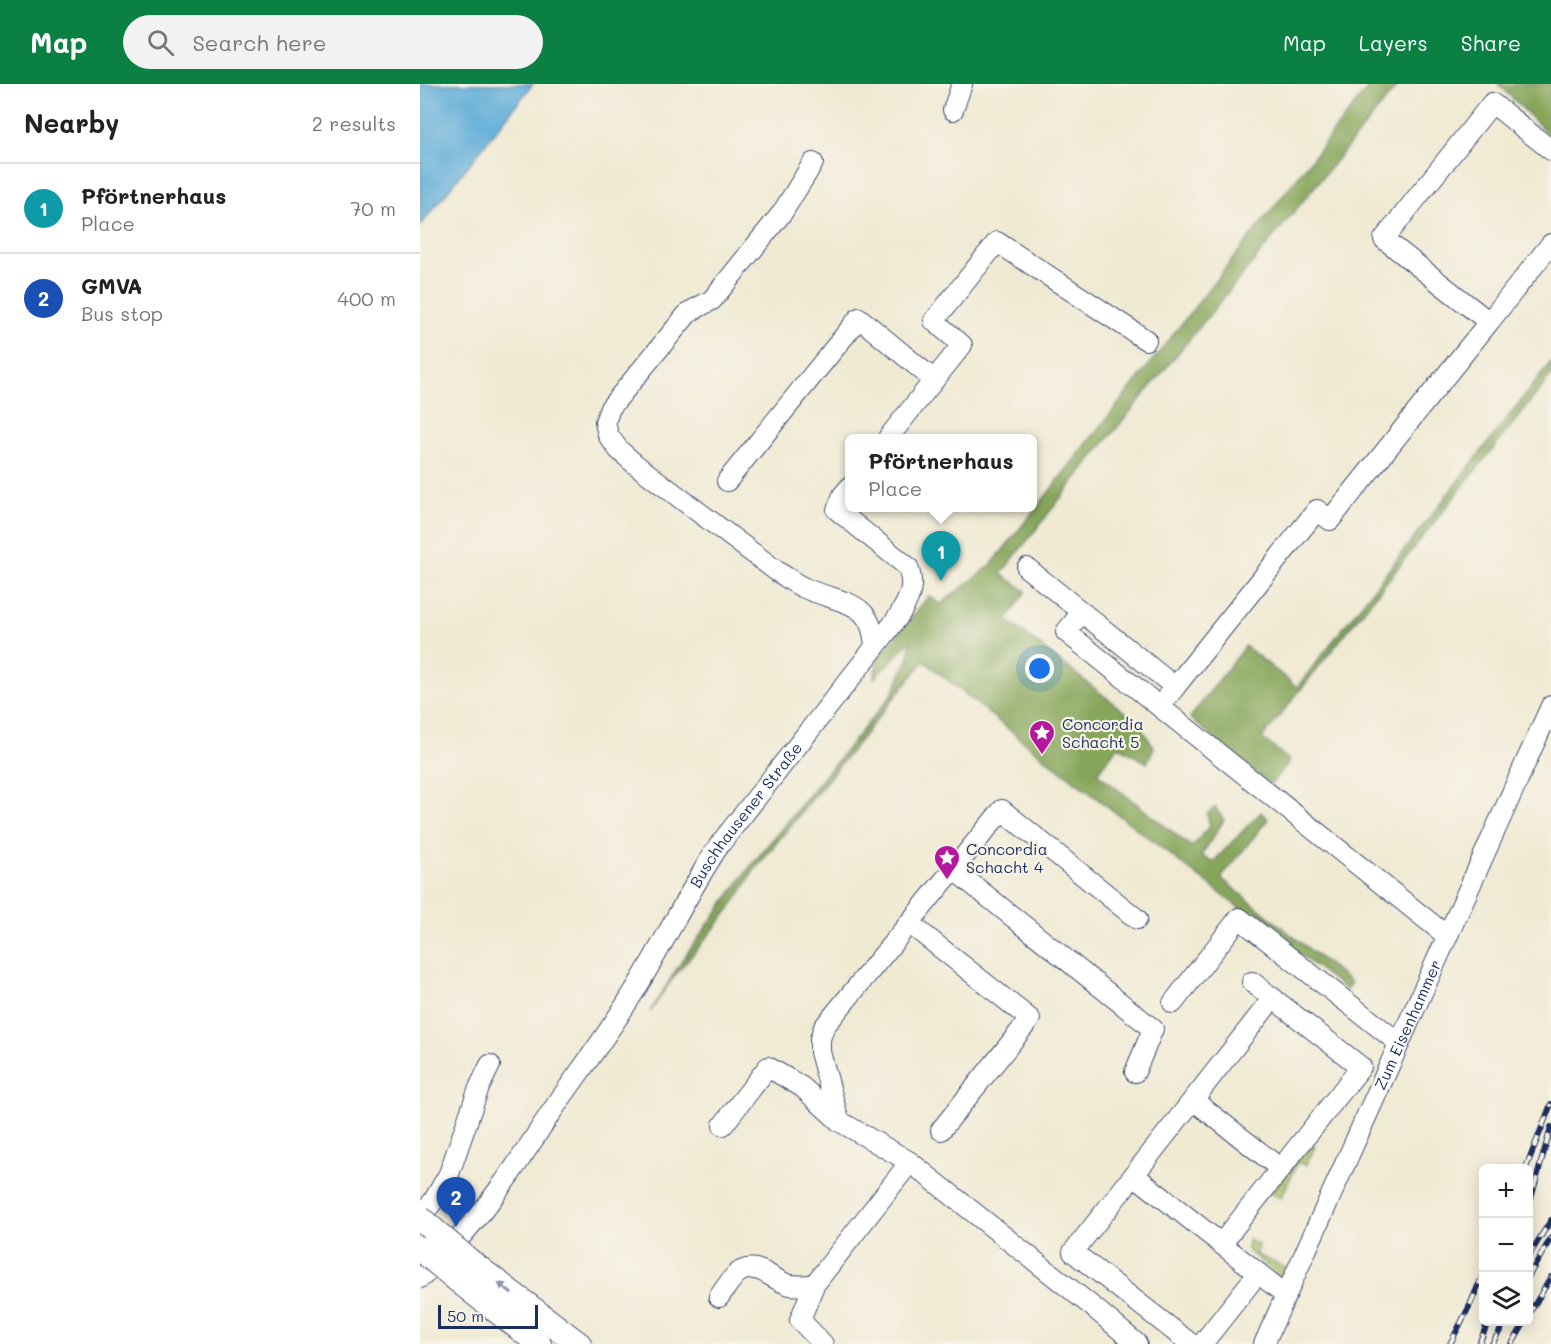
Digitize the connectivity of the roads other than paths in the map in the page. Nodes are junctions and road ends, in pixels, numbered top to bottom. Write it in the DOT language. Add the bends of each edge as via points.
graph roads {
  1 [pos="962,84"];
  2 [pos="953,110"];
  3 [pos="1551,150"];
  4 [pos="813,163"];
  5 [pos="1551,244"];
  6 [pos="1489,322"];
  7 [pos="1146,340"];
  8 [pos="934,380"];
  9 [pos="891,434"];
  10 [pos="727,481"];
  11 [pos="845,492"];
  12 [pos="1027,568"];
  13 [pos="1082,612"];
  14 [pos="875,647"];
  15 [pos="1175,687"];
  16 [pos="1551,706"];
  17 [pos="1159,707"];
  18 [pos="953,869"];
  19 [pos="1137,919"];
  20 [pos="909,923"];
  21 [pos="1447,936"];
  22 [pos="1252,982"];
  23 [pos="1273,998"];
  24 [pos="1173,1003"];
  25 [pos="1400,1043"];
  26 [pos="490,1065"];
  27 [pos="1135,1072"];
  28 [pos="1193,1100"];
  29 [pos="839,1121"];
  30 [pos="723,1125"];
  31 [pos="941,1130"];
  32 [pos="910,1162"];
  33 [pos="1281,1169"];
  34 [pos="1134,1175"];
  35 [pos="420,1218"];
  36 [pos="1221,1244"];
  37 [pos="420,1249"];
  38 [pos="463,1270"];
  39 [pos="1258,1273"];
  40 [pos="420,1278"];
  41 [pos="814,1285"];
  42 [pos="1286,1295"];
  43 [pos="719,1297"];
  44 [pos="1125,1340"];
  45 [pos="539,1344"];
  46 [pos="579,1344"];
  47 [pos="823,1344"];
  48 [pos="1191,1344"];
  49 [pos="1202,1344"];
  50 [pos="1264,1344"];
  1 -- 2 [label="street"];
  3 -- 6 [label="street" via="1492,103 1384,238"];
  4 -- 14 [label="street" via="782,213 712,300 689,312 610,408 605,422 608,435 635,464 796,584 859,610 870,622"];
  5 -- 6 [label="street"];
  6 -- 15 [label="street" via="1330,520 1317,510"];
  7 -- 8 [label="street" via="998,242 934,321 962,345"];
  8 -- 9 [label="street"];
  8 -- 10 [label="street" via="859,318"];
  11 -- 14 [label="street, Buschhausener Straße" via="837,510 908,567 911,576 908,599"];
  12 -- 13 [label="street"];
  13 -- 15 [label="street"];
  13 -- 17 [label="street" via="1066,632"];
  14 -- 40 [label="street, Buschhausener Straße" via="720,844 631,997 510,1176 468,1229"];
  15 -- 17 [label="street"];
  16 -- 21 [label="street, Zum Eisenhammer"];
  17 -- 21 [label="street"];
  18 -- 19 [label="street" via="1002,810"];
  18 -- 20 [label="street"];
  18 -- 27 [label="street" via="1153,1029"];
  20 -- 29 [label="street" via="824,1027 820,1038 820,1052"];
  20 -- 31 [label="street" via="1030,1019"];
  21 -- 25 [label="street, Zum Eisenhammer"];
  22 -- 23 [label="street"];
  23 -- 28 [label="street"];
  23 -- 33 [label="street" via="1361,1067"];
  24 -- 25 [label="street" via="1239,918"];
  25 -- 42 [label="street, Zum Eisenhammer"];
  26 -- 35 [label="street" via="449,1173"];
  28 -- 33 [label="street"];
  28 -- 34 [label="street"];
  29 -- 30 [label="street" via="802,1087 768,1067"];
  29 -- 32 [label="street"];
  32 -- 41 [label="street"];
  32 -- 44 [label="street"];
  33 -- 36 [label="street"];
  34 -- 36 [label="street"];
  34 -- 48 [label="street" via="1073,1252"];
  35 -- 38 [label="main road, bridge"];
  36 -- 39 [label="street"];
  37 -- 38 [label="main road, bridge"];
  38 -- 45 [label="main road"];
  46 -- 38 [label="main road, one-way"];
  39 -- 42 [label="street"];
  39 -- 49 [label="street"];
  41 -- 43 [label="street" via="791,1285 750,1269 739,1272"];
  41 -- 47 [label="street" via="800,1320"];
  42 -- 50 [label="street, Zum Eisenhammer"];
}
